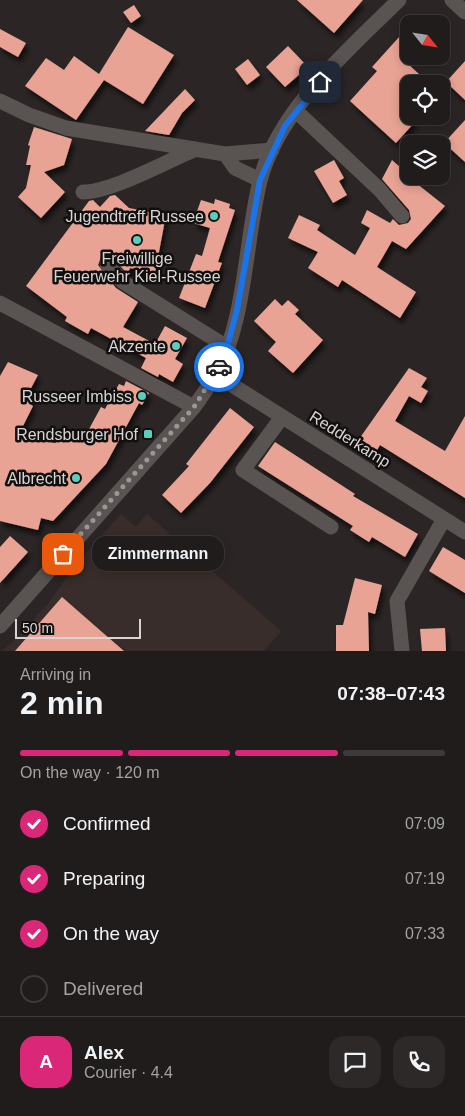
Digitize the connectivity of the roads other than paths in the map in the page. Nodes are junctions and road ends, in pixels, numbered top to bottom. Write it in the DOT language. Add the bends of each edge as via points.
graph roads {
  1 [pos="399,0"];
  2 [pos="452,0"];
  3 [pos="465,12"];
  4 [pos="0,101"];
  5 [pos="296,111"];
  6 [pos="196,149"];
  7 [pos="272,150"];
  8 [pos="225,154"];
  9 [pos="260,180"];
  10 [pos="84,192"];
  11 [pos="402,216"];
  12 [pos="107,264"];
  13 [pos="0,303"];
  14 [pos="227,347"];
  15 [pos="216,375"];
  16 [pos="194,407"];
  17 [pos="282,417"];
  18 [pos="444,519"];
  19 [pos="331,527"];
  20 [pos="465,532"];
  21 [pos="0,626"];
  22 [pos="402,651"];
  1 -- 5 [label="street" via="341,58"];
  2 -- 3 [label="street"];
  4 -- 6 [label="street" via="66,128"];
  5 -- 7 [label="street"];
  5 -- 11 [label="street" via="380,190"];
  6 -- 8 [label="street"];
  6 -- 10 [label="street" via="96,192"];
  7 -- 8 [label="street"];
  7 -- 9 [label="street"];
  8 -- 9 [label="street" via="235,168"];
  9 -- 14 [label="street" via="237,310"];
  12 -- 14 [label="street" via="123,282"];
  13 -- 16 [label="street"];
  14 -- 15 [label="street"];
  15 -- 16 [label="street"];
  15 -- 17 [label="street, Redderkamp"];
  16 -- 21 [label="street"];
  17 -- 18 [label="street, Redderkamp"];
  17 -- 19 [label="street" via="243,470"];
  18 -- 20 [label="street, Redderkamp"];
  18 -- 22 [label="street" via="397,601"];
}
